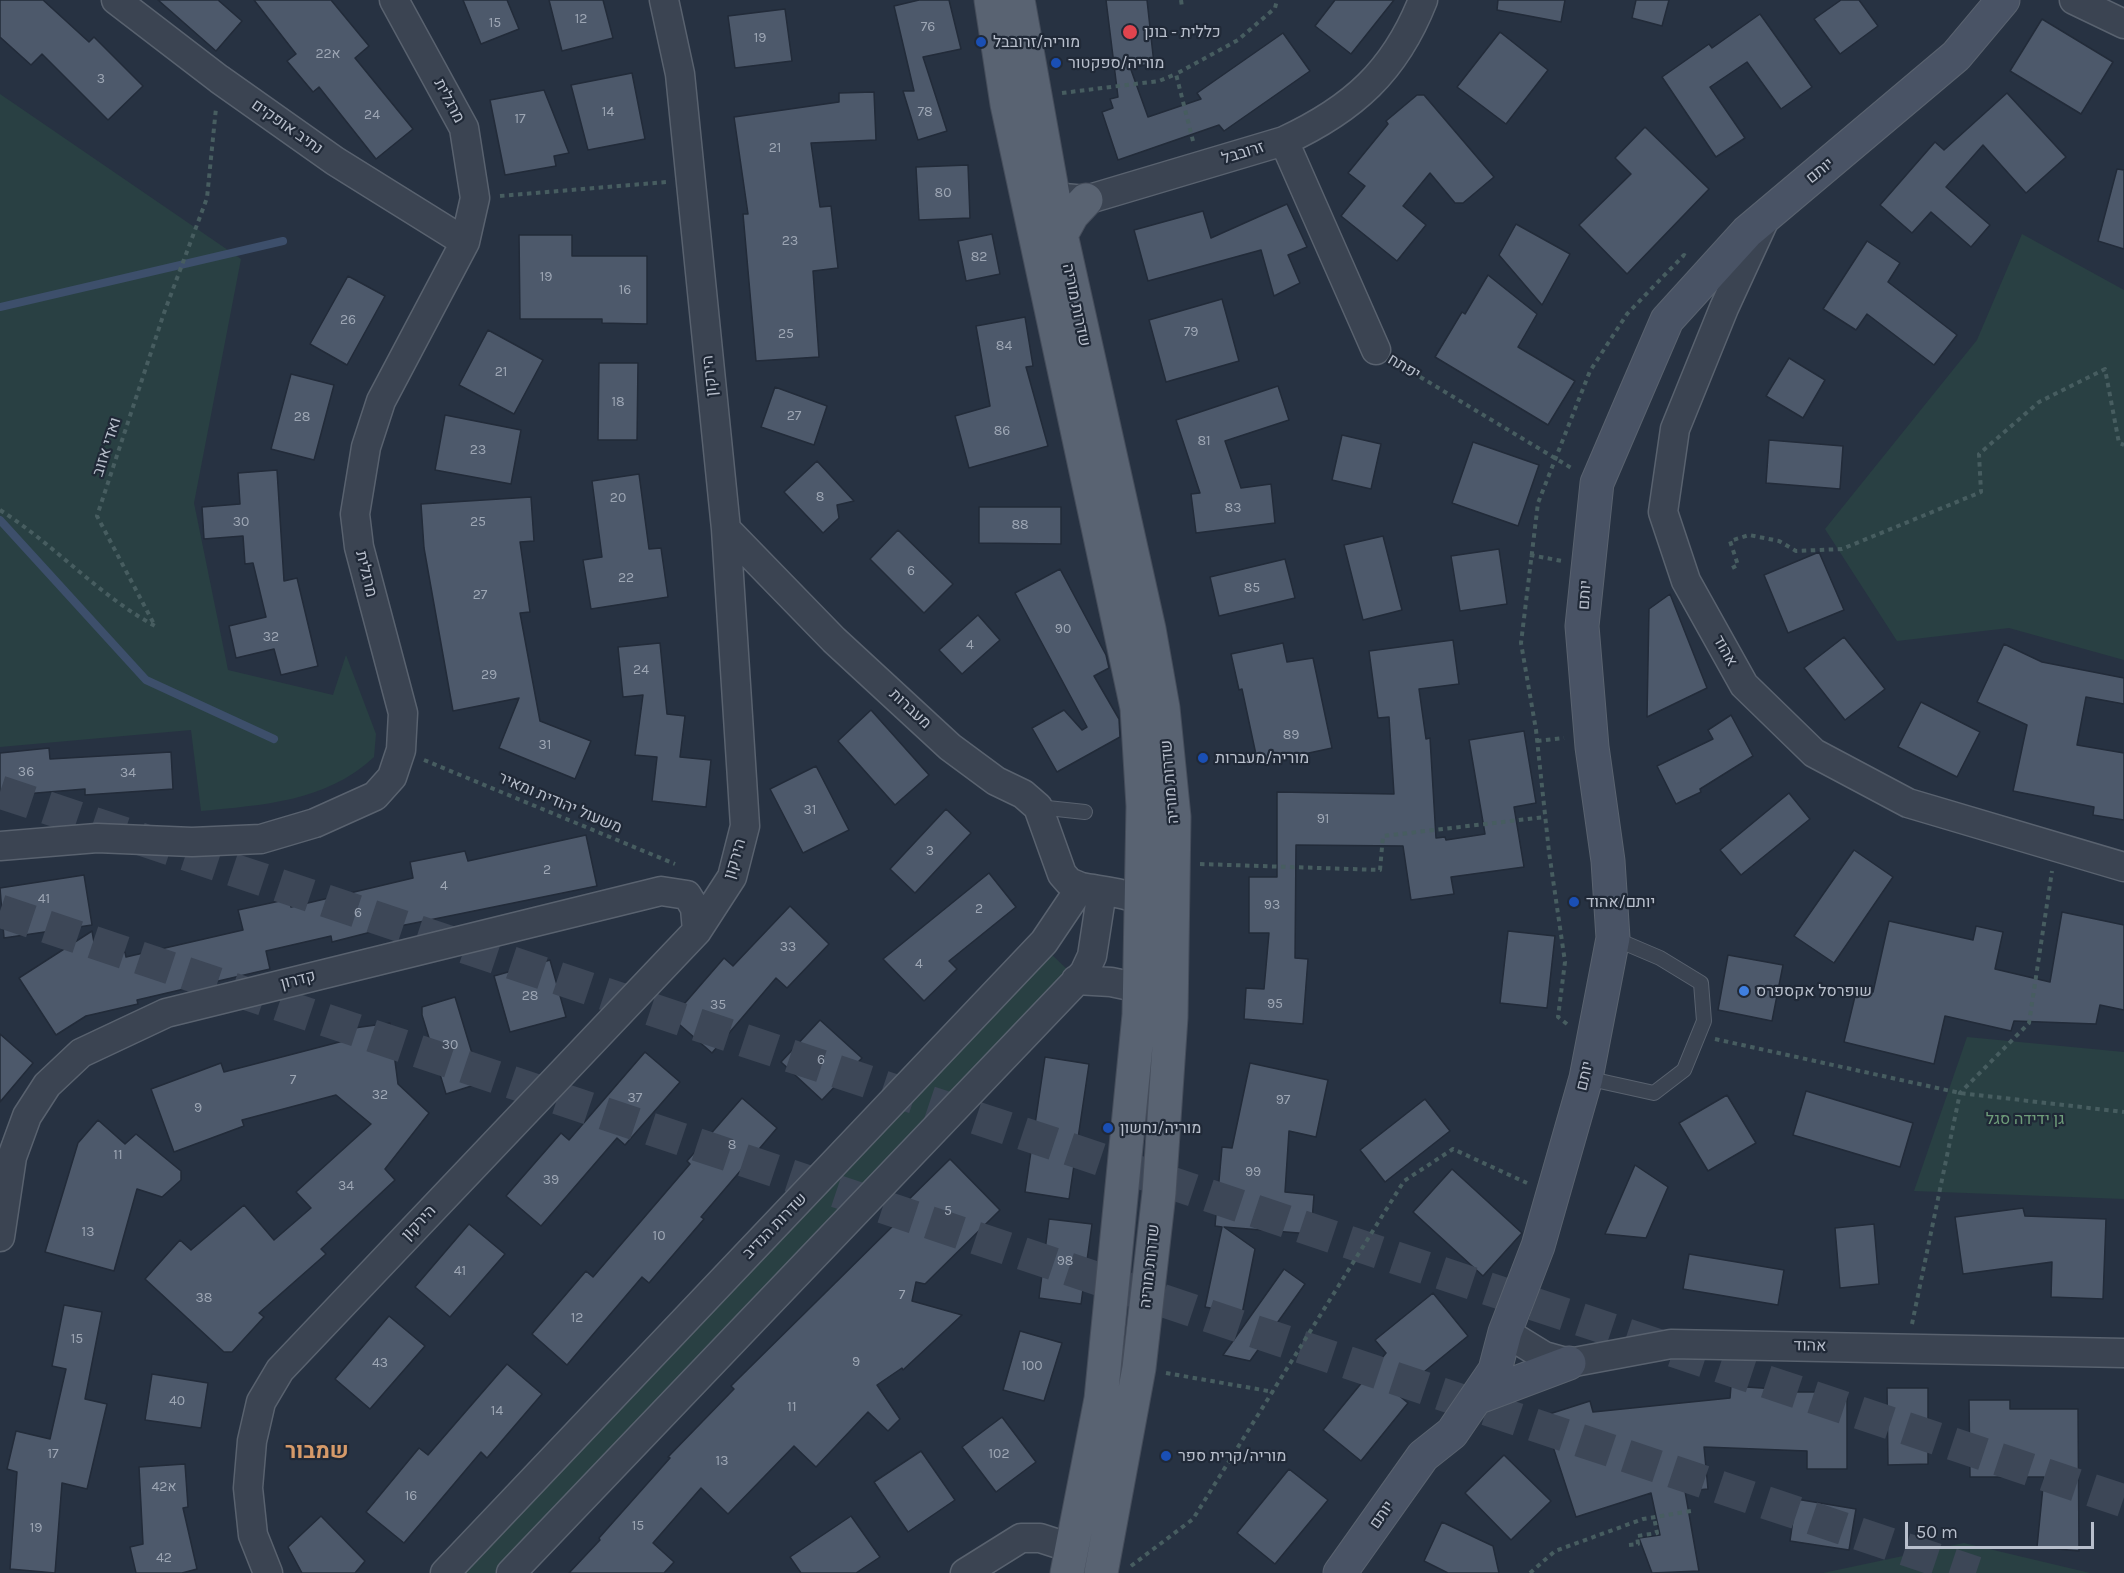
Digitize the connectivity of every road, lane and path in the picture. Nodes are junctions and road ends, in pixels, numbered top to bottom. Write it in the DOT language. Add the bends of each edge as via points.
graph roads {
  1 [pos="116,0"];
  2 [pos="394,0"];
  3 [pos="664,0"];
  4 [pos="992,0"];
  5 [pos="1018,0"];
  6 [pos="1181,0"];
  7 [pos="1277,0"];
  8 [pos="1423,0"];
  9 [pos="2003,0"];
  10 [pos="2074,0"];
  11 [pos="1182,7"];
  12 [pos="2124,24"];
  13 [pos="1176,74"];
  14 [pos="219,79"];
  15 [pos="1052,94"];
  16 [pos="1284,141"];
  17 [pos="1194,146"];
  18 [pos="1020,160"];
  19 [pos="690,180"];
  20 [pos="1053,196"];
  21 [pos="475,198"];
  22 [pos="1086,200"];
  23 [pos="1766,216"];
  24 [pos="1061,235"];
  25 [pos="465,242"];
  26 [pos="1376,350"];
  27 [pos="2124,445"];
  28 [pos="1597,483"];
  29 [pos="0,510"];
  30 [pos="726,529"];
  31 [pos="1732,568"];
  32 [pos="401,750"];
  33 [pos="1038,807"];
  34 [pos="1085,812"];
  35 [pos="1545,817"];
  36 [pos="0,846"];
  37 [pos="2055,848"];
  38 [pos="1175,863"];
  39 [pos="2124,867"];
  40 [pos="1092,889"];
  41 [pos="687,895"];
  42 [pos="1141,900"];
  43 [pos="698,931"];
  44 [pos="1614,938"];
  45 [pos="1172,943"];
  46 [pos="1076,980"];
  47 [pos="1140,988"];
  48 [pos="1698,1035"];
  49 [pos="1586,1078"];
  50 [pos="1960,1093"];
  51 [pos="2124,1112"];
  52 [pos="1552,1195"];
  53 [pos="0,1237"];
  54 [pos="1505,1332"];
  55 [pos="1908,1348"];
  56 [pos="2124,1353"];
  57 [pos="1569,1363"];
  58 [pos="1139,1368"];
  59 [pos="1274,1392"];
  60 [pos="1476,1398"];
  61 [pos="1423,1456"];
  62 [pos="1691,1511"];
  63 [pos="1654,1517"];
  64 [pos="1629,1545"];
  65 [pos="1069,1560"];
  66 [pos="268,1573"];
  67 [pos="445,1573"];
  68 [pos="512,1573"];
  69 [pos="965,1573"];
  70 [pos="1101,1573"];
  71 [pos="1122,1573"];
  72 [pos="1340,1573"];
  73 [pos="1530,1573"];
  1 -- 14 [label="street, נתיב אופקים"];
  2 -- 21 [label="street, מרגלית" via="464,128"];
  3 -- 19 [label="street, הירקון" via="680,74"];
  4 -- 18 [label="main road, שדרות מוריה" via="1007,104"];
  5 -- 20 [label="main road, שדרות מוריה"];
  6 -- 11 [label="path"];
  7 -- 13 [label="path" via="1275,8 1238,40"];
  8 -- 16 [label="street, זרובבל" via="1411,30 1353,102 1315,127"];
  9 -- 23 [label="street, יותם" via="1956,56"];
  10 -- 12 [label="street"];
  13 -- 15 [label="path" via="1159,81"];
  13 -- 17 [label="path"];
  14 -- 25 [label="street, נתיב אופקים" via="335,161"];
  14 -- 29 [label="path, ואדי אזוב" via="207,198 164,313 97,516 155,626 124,609"];
  16 -- 22 [label="street, זרובבל"];
  16 -- 26 [label="street, יפתח"];
  18 -- 20 [label="street" via="1032,182"];
  18 -- 42 [label="main road, שדרות מוריה" via="1137,708 1143,807"];
  19 -- 21 [label="path"];
  19 -- 30 [label="street, הירקון"];
  20 -- 22 [label="street, זרובבל"];
  20 -- 24 [label="main road, שדרות מוריה"];
  21 -- 25 [label="street, מרגלית"];
  22 -- 24 [label="main road"];
  23 -- 28 [label="street, יותם" via="1667,320"];
  23 -- 37 [label="street, אהוד" via="1675,429 1664,512 1686,581 1744,685 1814,753 1908,803"];
  24 -- 38 [label="main road, שדרות מוריה" via="1151,640 1163,708"];
  25 -- 32 [label="street, מרגלית" via="381,401 366,447 355,514 359,547 403,713"];
  26 -- 28 [label="path, יפתח"];
  27 -- 31 [label="path" via="2119,443 2105,369 2039,402 1979,454 1981,492 1842,549 1796,551 1779,541 1749,535 1730,541 1738,565"];
  28 -- 44 [label="street, יותם" via="1582,626"];
  30 -- 33 [label="street, מעברות" via="834,639 951,747"];
  30 -- 43 [label="street, הירקון" via="745,826 732,878"];
  32 -- 36 [label="street, מרגלית" via="392,777 375,796 315,823 261,839 192,842 97,838"];
  32 -- 41 [label="path, משעול יהודית ומאיר" via="683,868"];
  33 -- 34 [label="lane"];
  33 -- 40 [label="street" via="1062,874 1069,882"];
  35 -- 38 [label="path" via="1383,836 1380,870"];
  37 -- 39 [label="street, אהוד"];
  37 -- 50 [label="path" via="2029,1023"];
  38 -- 45 [label="main road, שדרות מוריה"];
  40 -- 42 [label="street"];
  40 -- 46 [label="street" via="1092,956"];
  40 -- 67 [label="street, שדרות הנדיב"];
  41 -- 43 [label="street" via="695,908"];
  41 -- 53 [label="street, קדרון" via="661,891 166,1013 120,1033 81,1053 47,1085 27,1116 12,1158"];
  42 -- 45 [label="street" via="1160,913"];
  42 -- 47 [label="main road, שדרות מוריה"];
  43 -- 66 [label="street, הירקון" via="280,1370 261,1402 252,1441 248,1488 253,1535"];
  44 -- 48 [label="lane" via="1660,958 1701,983 1704,1021"];
  44 -- 49 [label="street, יותם"];
  45 -- 58 [label="main road, שדרות מוריה" via="1160,1169"];
  46 -- 47 [label="street"];
  46 -- 68 [label="street"];
  47 -- 65 [label="main road, שדרות מוריה" via="1101,1399"];
  48 -- 49 [label="lane" via="1684,1070 1654,1092"];
  48 -- 50 [label="path"];
  49 -- 52 [label="street, יותם"];
  50 -- 51 [label="path"];
  50 -- 55 [label="path"];
  52 -- 54 [label="street, יותם" via="1538,1246"];
  52 -- 59 [label="path" via="1453,1149 1404,1181"];
  54 -- 57 [label="street, אהוד" via="1544,1356"];
  54 -- 60 [label="street, יותם" via="1495,1370"];
  54 -- 61 [label="street, יותם" via="1478,1354 1430,1428"];
  55 -- 56 [label="street, אהוד"];
  55 -- 57 [label="street, אהוד" via="1671,1344"];
  57 -- 60 [label="street"];
  58 -- 59 [label="path"];
  58 -- 70 [label="main road, שדרות מוריה"];
  59 -- 71 [label="path" via="1193,1519"];
  60 -- 61 [label="street, יותם" via="1452,1433"];
  61 -- 72 [label="street, יותם"];
  62 -- 63 [label="path"];
  63 -- 64 [label="path" via="1657,1533 1636,1536 1638,1544"];
  63 -- 73 [label="path" via="1555,1551"];
  65 -- 69 [label="street" via="1040,1538 1021,1538"];
}
